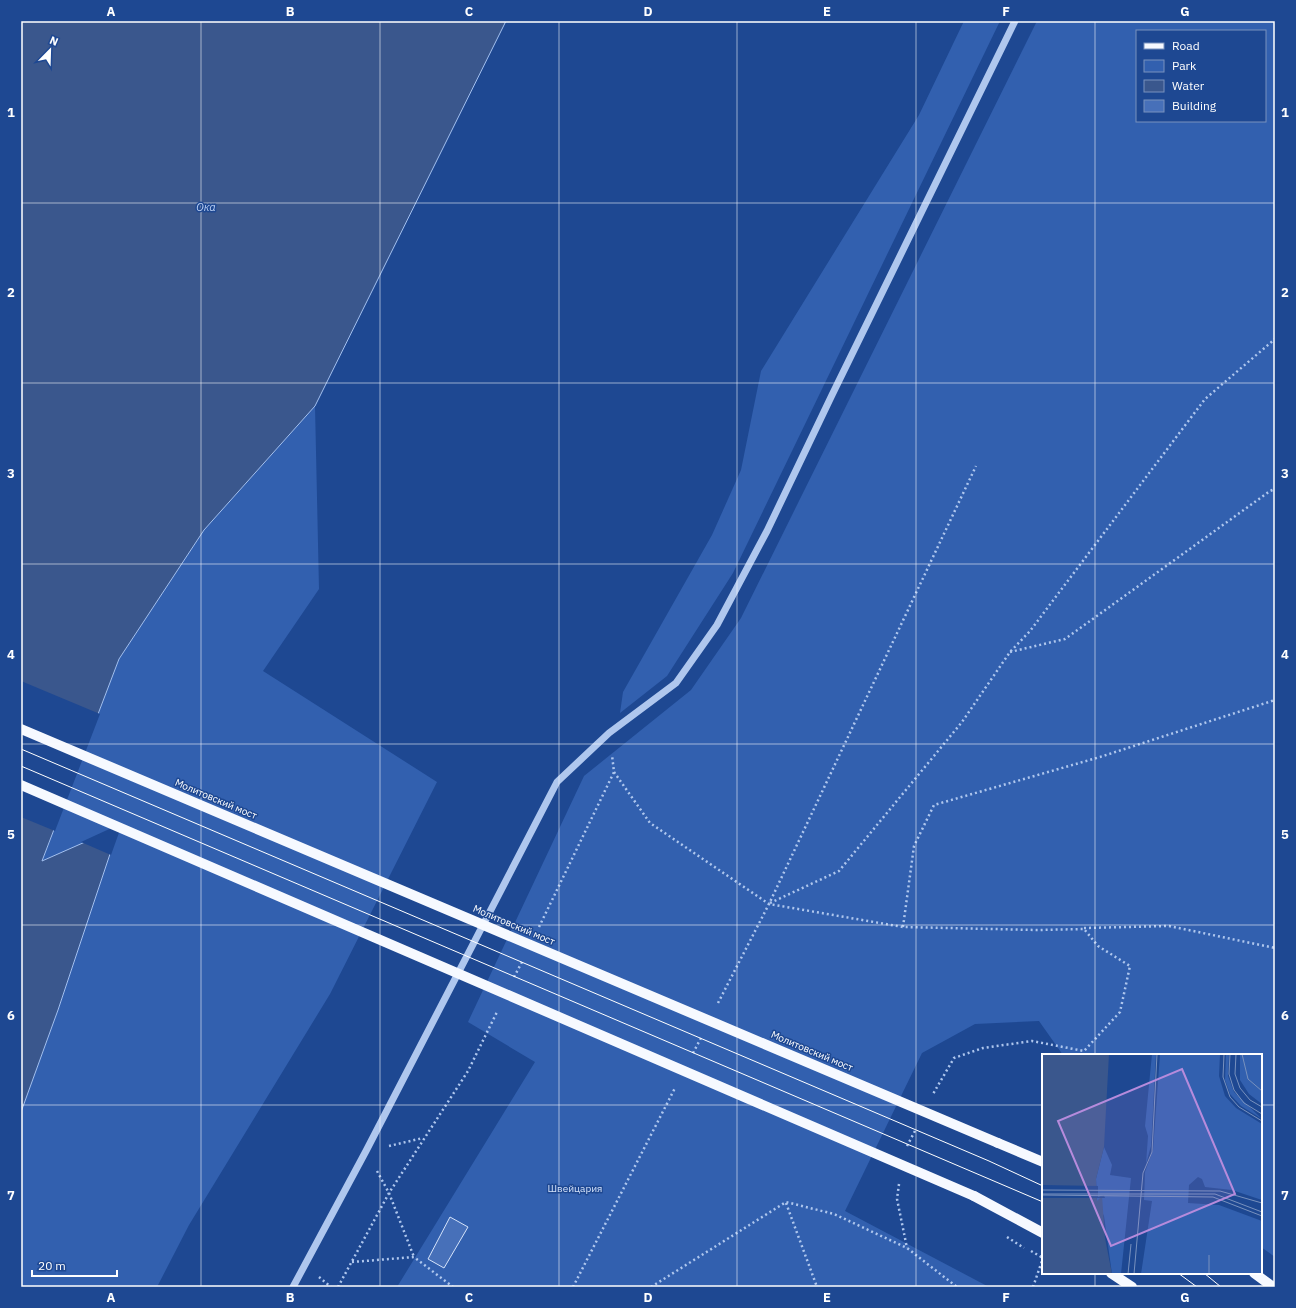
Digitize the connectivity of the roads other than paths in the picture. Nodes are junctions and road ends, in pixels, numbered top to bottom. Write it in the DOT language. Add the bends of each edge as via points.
graph roads {
  1 [pos="1015,21"];
  2 [pos="21,729"];
  3 [pos="21,785"];
  4 [pos="1042,1162"];
  5 [pos="1042,1232"];
  6 [pos="1112,1274"];
  7 [pos="1255,1274"];
  8 [pos="293,1287"];
  9 [pos="1132,1287"];
  10 [pos="1273,1287"];
  1 -- 8 [label="lane" via="767,531 717,625 676,683 609,733 557,782"];
  2 -- 4 [label="main road, Молитовский мост, bridge"];
  3 -- 5 [label="main road, bridge" via="974,1196"];
  6 -- 9 [label="main road"];
  7 -- 10 [label="main road"];
}
